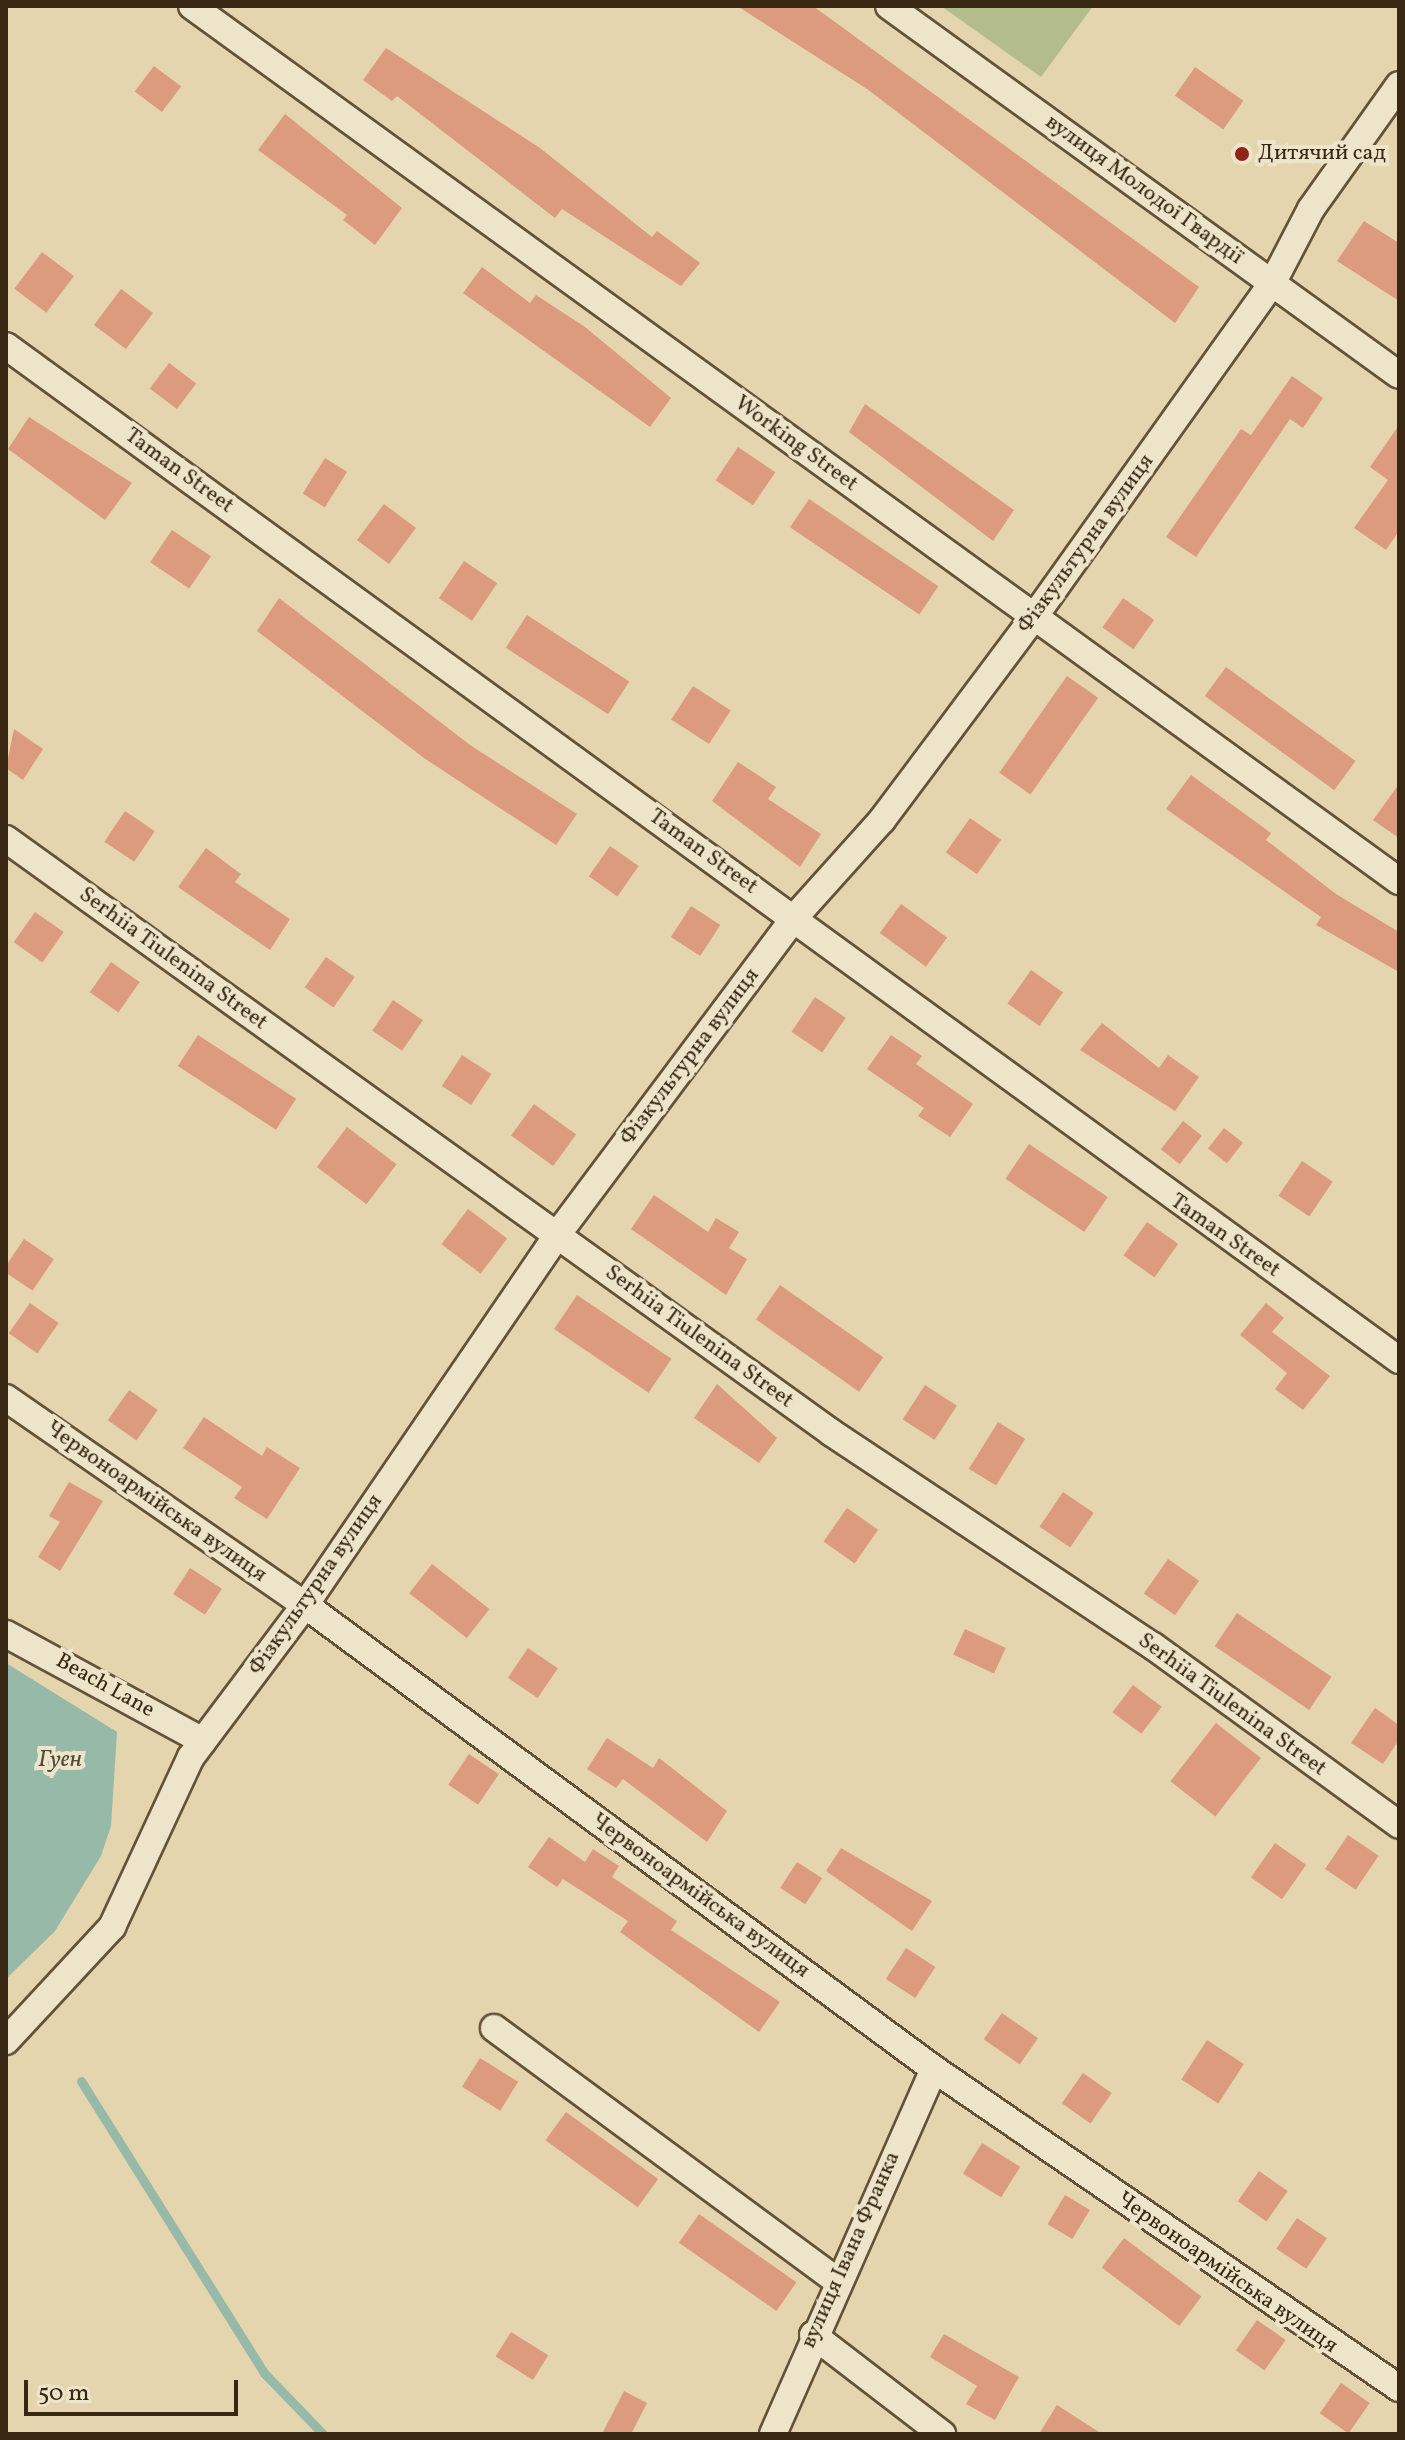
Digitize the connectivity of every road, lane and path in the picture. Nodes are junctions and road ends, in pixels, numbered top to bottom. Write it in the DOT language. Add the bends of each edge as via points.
graph roads {
  1 [pos="192,6"];
  2 [pos="889,6"];
  3 [pos="1399,85"];
  4 [pos="1273,282"];
  5 [pos="6,346"];
  6 [pos="1399,375"];
  7 [pos="1034,617"];
  8 [pos="6,839"];
  9 [pos="1399,881"];
  10 [pos="794,918"];
  11 [pos="557,1235"];
  12 [pos="1399,1360"];
  13 [pos="6,1398"];
  14 [pos="305,1605"];
  15 [pos="6,1634"];
  16 [pos="203,1741"];
  17 [pos="1399,1825"];
  18 [pos="494,2028"];
  19 [pos="6,2041"];
  20 [pos="934,2069"];
  21 [pos="837,2281"];
  22 [pos="813,2335"];
  23 [pos="1399,2388"];
  24 [pos="773,2434"];
  25 [pos="942,2434"];
  1 -- 7 [label="street, Working Street"];
  2 -- 4 [label="street, вулиця Молодої Гвардії"];
  3 -- 4 [label="street, Фізкультурна вулиця" via="1311,209"];
  4 -- 6 [label="street, вулиця Молодої Гвардії"];
  4 -- 7 [label="street, Фізкультурна вулиця"];
  5 -- 10 [label="street, Taman Street"];
  7 -- 9 [label="street, Working Street"];
  7 -- 10 [label="street, Фізкультурна вулиця" via="882,820"];
  8 -- 11 [label="street, Serhiia Tiulenina Street"];
  10 -- 11 [label="street, Фізкультурна вулиця"];
  10 -- 12 [label="street, Taman Street"];
  11 -- 14 [label="street, Фізкультурна вулиця"];
  11 -- 17 [label="street, Serhiia Tiulenina Street"];
  13 -- 14 [label="street, Червоноармійська вулиця"];
  14 -- 16 [label="street, Фізкультурна вулиця"];
  14 -- 20 [label="street, Червоноармійська вулиця"];
  15 -- 16 [label="street, Beach Lane"];
  16 -- 19 [label="street, Фізкультурна вулиця" via="112,1927"];
  18 -- 21 [label="street"];
  20 -- 21 [label="street, вулиця Івана Франка"];
  20 -- 23 [label="street, Червоноармійська вулиця"];
  21 -- 22 [label="street, вулиця Івана Франка"];
  22 -- 24 [label="street, вулиця Івана Франка"];
  22 -- 25 [label="street"];
}
